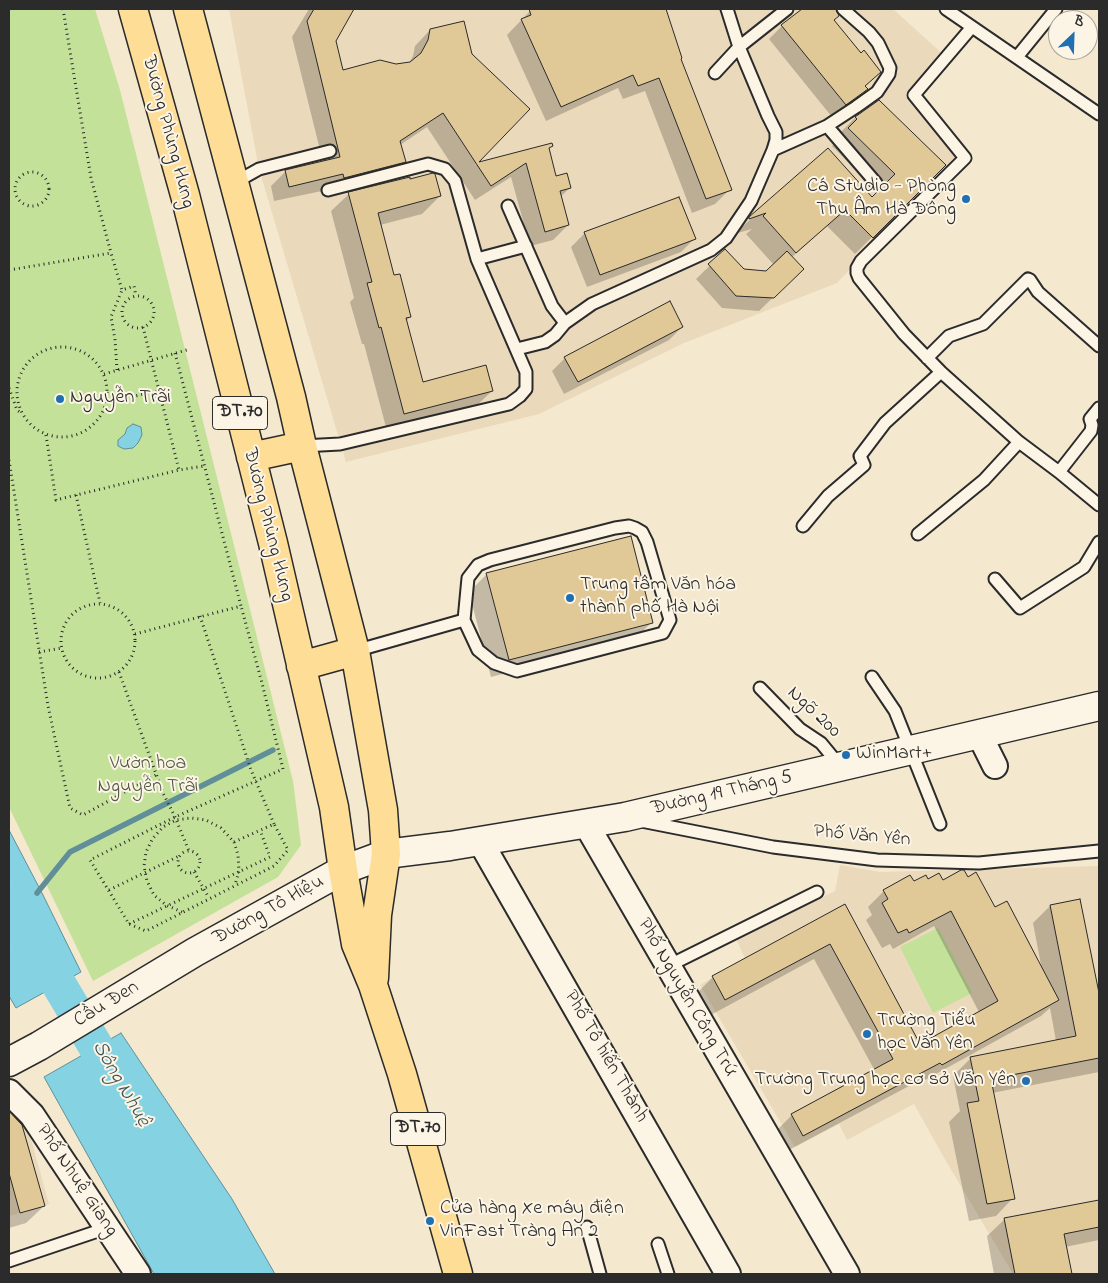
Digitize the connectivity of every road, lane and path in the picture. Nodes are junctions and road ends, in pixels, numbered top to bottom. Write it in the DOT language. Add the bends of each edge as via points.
graph roads {
  1 [pos="63,9"];
  2 [pos="133,9"];
  3 [pos="188,9"];
  4 [pos="727,9"];
  5 [pos="787,9"];
  6 [pos="843,9"];
  7 [pos="946,9"];
  8 [pos="1056,9"];
  9 [pos="972,27"];
  10 [pos="739,47"];
  11 [pos="1017,57"];
  12 [pos="715,73"];
  13 [pos="1099,114"];
  14 [pos="827,126"];
  15 [pos="774,150"];
  16 [pos="330,151"];
  17 [pos="234,183"];
  18 [pos="876,183"];
  19 [pos="9,188"];
  20 [pos="15,188"];
  21 [pos="328,190"];
  22 [pos="508,206"];
  23 [pos="526,246"];
  24 [pos="111,252"];
  25 [pos="477,259"];
  26 [pos="9,270"];
  27 [pos="122,290"];
  28 [pos="136,296"];
  29 [pos="565,323"];
  30 [pos="142,327"];
  31 [pos="1099,346"];
  32 [pos="190,349"];
  33 [pos="517,349"];
  34 [pos="174,353"];
  35 [pos="927,358"];
  36 [pos="150,360"];
  37 [pos="117,370"];
  38 [pos="942,372"];
  39 [pos="104,374"];
  40 [pos="9,388"];
  41 [pos="158,391"];
  42 [pos="107,402"];
  43 [pos="1099,408"];
  44 [pos="22,414"];
  45 [pos="46,435"];
  46 [pos="1019,442"];
  47 [pos="302,446"];
  48 [pos="251,457"];
  49 [pos="9,460"];
  50 [pos="204,466"];
  51 [pos="179,470"];
  52 [pos="1059,472"];
  53 [pos="76,495"];
  54 [pos="1099,505"];
  55 [pos="803,526"];
  56 [pos="918,534"];
  57 [pos="1099,542"];
  58 [pos="995,579"];
  59 [pos="100,603"];
  60 [pos="241,606"];
  61 [pos="200,616"];
  62 [pos="464,620"];
  63 [pos="135,634"];
  64 [pos="62,648"];
  65 [pos="356,651"];
  66 [pos="39,652"];
  67 [pos="301,666"];
  68 [pos="119,672"];
  69 [pos="872,677"];
  70 [pos="760,688"];
  71 [pos="1099,706"];
  72 [pos="979,734"];
  73 [pos="910,750"];
  74 [pos="840,766"];
  75 [pos="994,766"];
  76 [pos="156,775"];
  77 [pos="255,781"];
  78 [pos="625,817"];
  79 [pos="176,819"];
  80 [pos="274,824"];
  81 [pos="586,824"];
  82 [pos="940,824"];
  83 [pos="260,830"];
  84 [pos="480,841"];
  85 [pos="234,842"];
  86 [pos="189,851"];
  87 [pos="1099,851"];
  88 [pos="386,854"];
  89 [pos="179,856"];
  90 [pos="343,870"];
  91 [pos="145,871"];
  92 [pos="239,871"];
  93 [pos="194,872"];
  94 [pos="235,885"];
  95 [pos="203,888"];
  96 [pos="109,890"];
  97 [pos="817,892"];
  98 [pos="209,898"];
  99 [pos="166,905"];
  100 [pos="182,912"];
  101 [pos="129,924"];
  102 [pos="195,952"];
  103 [pos="668,966"];
  104 [pos="373,985"];
  105 [pos="13,1060"];
  106 [pos="9,1092"];
  107 [pos="587,1226"];
  108 [pos="107,1228"];
  109 [pos="658,1244"];
  110 [pos="9,1261"];
  111 [pos="138,1274"];
  112 [pos="458,1274"];
  113 [pos="600,1274"];
  114 [pos="668,1274"];
  115 [pos="728,1274"];
  116 [pos="847,1274"];
  1 -- 24 [label="path" via="91,178"];
  2 -- 48 [label="main road, Đường Phùng Hưng / ĐT.70" via="185,195"];
  3 -- 17 [label="main road, Đường Phùng Hưng / ĐT.70"];
  4 -- 10 [label="lane"];
  5 -- 10 [label="lane"];
  6 -- 14 [label="lane" via="869,32 890,68 877,92"];
  7 -- 9 [label="lane"];
  8 -- 11 [label="lane"];
  9 -- 11 [label="lane"];
  9 -- 35 [label="lane" via="914,95 964,158 857,268 859,278"];
  10 -- 12 [label="lane"];
  10 -- 15 [label="lane" via="776,132"];
  11 -- 13 [label="lane"];
  14 -- 15 [label="lane"];
  14 -- 18 [label="lane"];
  15 -- 29 [label="lane" via="751,201 726,238 710,250 592,304"];
  16 -- 17 [label="lane" via="259,169"];
  17 -- 47 [label="main road, Đường Phùng Hưng / ĐT.70"];
  19 -- 20 [label="path"];
  20 -- 20 [label="path" via="22,176 32,172 43,176 49,192 43,202 28,206 19,200"];
  21 -- 25 [label="lane" via="428,164 445,169 455,180"];
  22 -- 23 [label="lane"];
  23 -- 25 [label="lane"];
  23 -- 29 [label="lane" via="552,306"];
  24 -- 26 [label="path"];
  24 -- 27 [label="path"];
  25 -- 33 [label="lane"];
  27 -- 28 [label="path" via="134,286"];
  27 -- 37 [label="path" via="111,317"];
  28 -- 30 [label="path" via="148,299 154,308 153,318"];
  28 -- 30 [label="path" via="125,302 121,312 130,326"];
  29 -- 33 [label="lane" via="545,342"];
  30 -- 36 [label="path"];
  31 -- 35 [label="lane" via="1038,292 1028,279 983,324 949,336"];
  32 -- 34 [label="path"];
  33 -- 47 [label="lane" via="526,372 526,389 509,404 340,444"];
  34 -- 36 [label="path"];
  34 -- 50 [label="path"];
  35 -- 38 [label="lane"];
  36 -- 37 [label="path"];
  36 -- 41 [label="path"];
  37 -- 39 [label="path"];
  38 -- 46 [label="lane"];
  38 -- 55 [label="lane" via="885,423 860,456 864,464 828,496"];
  39 -- 42 [label="path"];
  39 -- 44 [label="path" via="96,362 79,350 58,346 44,350 23,369 17,384"];
  40 -- 44 [label="path" via="17,410"];
  41 -- 42 [label="path"];
  41 -- 51 [label="path"];
  42 -- 45 [label="path" via="102,416 91,428 62,438"];
  43 -- 52 [label="lane" via="1090,419 1091,431"];
  44 -- 45 [label="path" via="32,427"];
  45 -- 53 [label="path" via="56,500"];
  46 -- 52 [label="lane"];
  46 -- 56 [label="lane" via="984,480"];
  47 -- 48 [label="main road"];
  47 -- 65 [label="main road, Đường Phùng Hưng / ĐT.70"];
  48 -- 67 [label="main road, Đường Phùng Hưng / ĐT.70"];
  49 -- 66 [label="path"];
  50 -- 51 [label="path"];
  50 -- 60 [label="path"];
  51 -- 53 [label="path"];
  52 -- 54 [label="lane"];
  53 -- 59 [label="path"];
  57 -- 58 [label="lane" via="1084,567 1020,608"];
  59 -- 63 [label="path" via="116,607 125,614"];
  59 -- 64 [label="path" via="81,607 72,614 64,625"];
  60 -- 61 [label="path"];
  60 -- 77 [label="path" via="283,769"];
  61 -- 63 [label="path"];
  61 -- 77 [label="path"];
  62 -- 62 [label="lane" via="468,578 478,565 629,526 642,532 647,542 670,620 663,633 516,671 494,663 478,650"];
  62 -- 65 [label="lane"];
  63 -- 68 [label="path" via="136,647 132,658"];
  64 -- 66 [label="path"];
  64 -- 68 [label="path" via="68,662 89,677 102,678"];
  65 -- 67 [label="main road"];
  65 -- 88 [label="main road, Đường Phùng Hưng / ĐT.70" via="383,810"];
  66 -- 76 [label="path" via="70,808 83,815"];
  67 -- 90 [label="main road, Đường Phùng Hưng / ĐT.70" via="334,806"];
  68 -- 76 [label="path"];
  69 -- 73 [label="lane" via="895,711"];
  70 -- 74 [label="lane, Ngõ 200" via="800,729 821,743"];
  71 -- 72 [label="street, Đường 19 Tháng 5"];
  72 -- 73 [label="street, Đường 19 Tháng 5"];
  72 -- 75 [label="street"];
  73 -- 74 [label="street, Đường 19 Tháng 5"];
  73 -- 82 [label="lane"];
  74 -- 78 [label="street, Đường 19 Tháng 5"];
  76 -- 79 [label="path"];
  77 -- 79 [label="path"];
  77 -- 80 [label="path"];
  78 -- 81 [label="street, Đường 19 Tháng 5"];
  78 -- 87 [label="lane, Phố Văn Yên" via="773,847 877,860 979,863"];
  79 -- 85 [label="path" via="206,820"];
  79 -- 86 [label="path"];
  79 -- 91 [label="path" via="153,838 146,852"];
  79 -- 96 [label="path" via="90,860"];
  80 -- 83 [label="path"];
  80 -- 94 [label="path" via="288,850 274,866"];
  81 -- 84 [label="street, Đường 19 Tháng 5"];
  81 -- 103 [label="street, Phố Nguyễn Công Trứ"];
  83 -- 85 [label="path"];
  83 -- 92 [label="path" via="270,857"];
  84 -- 88 [label="street, Đường 19 Tháng 5"];
  84 -- 115 [label="street, Phố Tô hiến Thành"];
  85 -- 92 [label="path"];
  86 -- 89 [label="path"];
  86 -- 93 [label="path" via="200,859"];
  88 -- 90 [label="street, Đường 19 Tháng 5"];
  88 -- 104 [label="main road, Đường Phùng Hưng / ĐT.70" via="377,915"];
  89 -- 91 [label="path"];
  89 -- 93 [label="path" via="181,870"];
  90 -- 102 [label="street, Đường Tô Hiệu"];
  90 -- 104 [label="main road, Đường Phùng Hưng / ĐT.70" via="356,944"];
  91 -- 96 [label="path"];
  91 -- 99 [label="path" via="154,895"];
  92 -- 94 [label="path"];
  92 -- 95 [label="path"];
  93 -- 95 [label="path"];
  94 -- 98 [label="path"];
  95 -- 98 [label="path"];
  95 -- 99 [label="path"];
  96 -- 101 [label="path"];
  97 -- 103 [label="lane"];
  98 -- 100 [label="path"];
  99 -- 100 [label="path"];
  99 -- 101 [label="path"];
  100 -- 101 [label="path" via="146,931"];
  102 -- 105 [label="street, Cầu Đen"];
  103 -- 116 [label="street, Phố Nguyễn Công Trứ"];
  104 -- 112 [label="main road, Đường Phùng Hưng / ĐT.70" via="402,1074"];
  106 -- 108 [label="street, Phố Nhuệ Giang" via="32,1115"];
  107 -- 113 [label="lane"];
  108 -- 110 [label="lane"];
  108 -- 111 [label="street, Phố Nhuệ Giang"];
  109 -- 114 [label="lane"];
}
